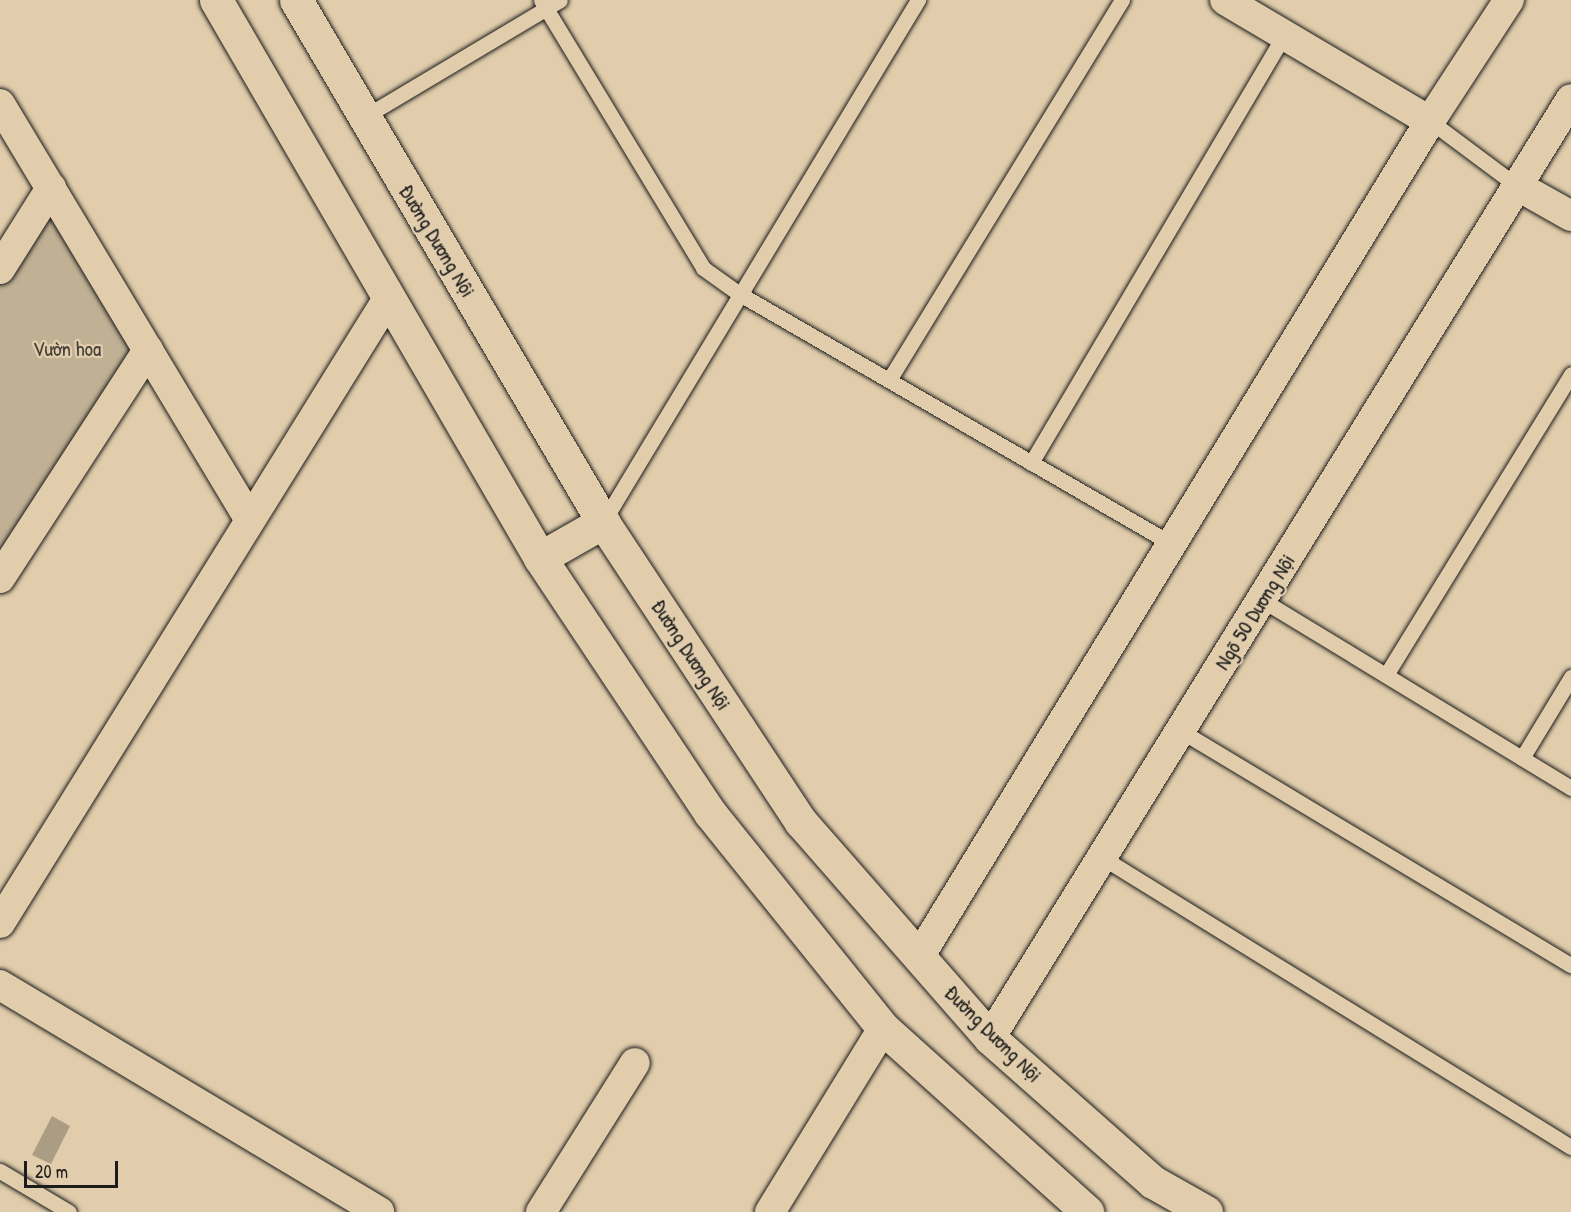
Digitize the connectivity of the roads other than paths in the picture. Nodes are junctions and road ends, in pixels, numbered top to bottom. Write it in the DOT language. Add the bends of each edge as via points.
graph roads {
  1 [pos="216,0"];
  2 [pos="296,0"];
  3 [pos="561,0"];
  4 [pos="918,0"];
  5 [pos="1122,0"];
  6 [pos="1225,0"];
  7 [pos="1509,0"];
  8 [pos="544,4"];
  9 [pos="1285,33"];
  10 [pos="1571,99"];
  11 [pos="0,104"];
  12 [pos="364,117"];
  13 [pos="1430,121"];
  14 [pos="1516,185"];
  15 [pos="51,188"];
  16 [pos="1571,216"];
  17 [pos="0,269"];
  18 [pos="738,293"];
  19 [pos="389,297"];
  20 [pos="148,350"];
  21 [pos="1571,374"];
  22 [pos="889,380"];
  23 [pos="1031,463"];
  24 [pos="249,519"];
  25 [pos="603,522"];
  26 [pos="1172,544"];
  27 [pos="540,558"];
  28 [pos="0,578"];
  29 [pos="1262,600"];
  30 [pos="1386,675"];
  31 [pos="1571,677"];
  32 [pos="1181,731"];
  33 [pos="1522,758"];
  34 [pos="1571,788"];
  35 [pos="1103,858"];
  36 [pos="0,923"];
  37 [pos="919,957"];
  38 [pos="1571,965"];
  39 [pos="0,985"];
  40 [pos="883,1028"];
  41 [pos="990,1038"];
  42 [pos="635,1063"];
  43 [pos="1571,1147"];
  44 [pos="0,1171"];
  45 [pos="69,1212"];
  46 [pos="379,1212"];
  47 [pos="541,1212"];
  48 [pos="770,1212"];
  49 [pos="1087,1212"];
  50 [pos="1206,1212"];
  1 -- 19 [label="main road"];
  2 -- 12 [label="main road, Đường Dương Nội"];
  3 -- 8 [label="lane"];
  4 -- 18 [label="lane"];
  5 -- 22 [label="lane"];
  6 -- 9 [label="street"];
  7 -- 13 [label="street"];
  8 -- 12 [label="lane"];
  8 -- 18 [label="lane" via="703,268"];
  9 -- 13 [label="street"];
  9 -- 23 [label="lane"];
  10 -- 14 [label="street, Ngõ 50 Dương Nội"];
  11 -- 15 [label="street"];
  12 -- 25 [label="main road, Đường Dương Nội"];
  13 -- 14 [label="lane"];
  13 -- 26 [label="street"];
  14 -- 16 [label="street"];
  14 -- 29 [label="street, Ngõ 50 Dương Nội"];
  15 -- 17 [label="street"];
  15 -- 20 [label="street"];
  18 -- 22 [label="lane"];
  18 -- 25 [label="lane"];
  19 -- 24 [label="street"];
  19 -- 27 [label="main road"];
  20 -- 24 [label="street"];
  20 -- 28 [label="street"];
  21 -- 30 [label="lane"];
  22 -- 23 [label="lane"];
  23 -- 26 [label="lane"];
  24 -- 36 [label="street"];
  25 -- 27 [label="main road"];
  25 -- 37 [label="main road, Đường Dương Nội" via="801,822"];
  26 -- 37 [label="street"];
  27 -- 40 [label="main road" via="710,813"];
  29 -- 30 [label="lane"];
  29 -- 32 [label="street, Ngõ 50 Dương Nội"];
  30 -- 33 [label="lane"];
  31 -- 33 [label="lane"];
  32 -- 35 [label="street, Ngõ 50 Dương Nội"];
  32 -- 38 [label="lane"];
  33 -- 34 [label="lane"];
  35 -- 41 [label="street, Ngõ 50 Dương Nội"];
  35 -- 43 [label="lane"];
  37 -- 41 [label="main road, Đường Dương Nội"];
  39 -- 46 [label="street"];
  40 -- 48 [label="street"];
  40 -- 49 [label="main road"];
  41 -- 50 [label="main road, Đường Dương Nội" via="1153,1182"];
  42 -- 47 [label="street"];
  44 -- 45 [label="lane"];
}
